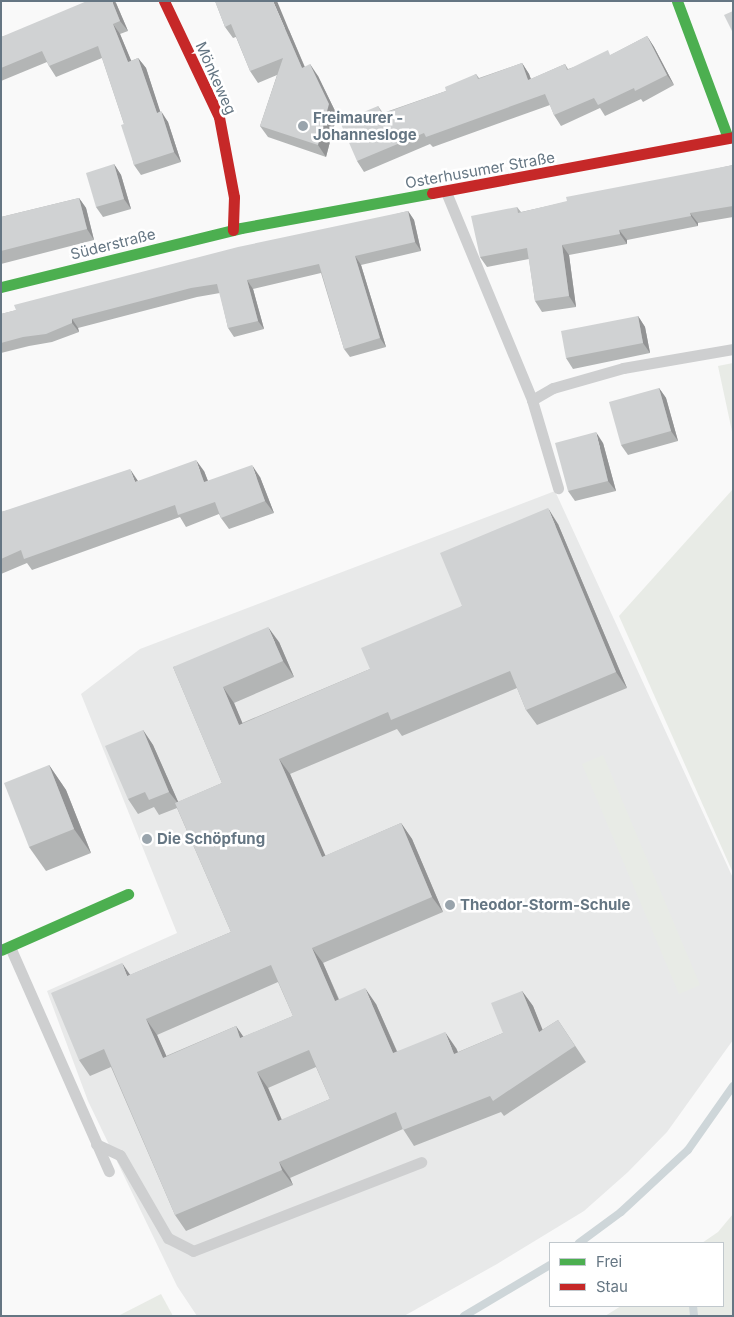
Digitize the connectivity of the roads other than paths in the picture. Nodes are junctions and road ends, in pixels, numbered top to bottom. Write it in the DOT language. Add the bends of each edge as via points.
graph roads {
  1 [pos="164,1"];
  2 [pos="677,1"];
  3 [pos="730,138"];
  4 [pos="446,192"];
  5 [pos="233,230"];
  6 [pos="1,287"];
  7 [pos="733,349"];
  8 [pos="532,400"];
  9 [pos="558,488"];
  10 [pos="128,894"];
  11 [pos="6,948"];
  12 [pos="96,1144"];
  13 [pos="420,1162"];
  14 [pos="109,1171"];
  1 -- 5 [label="main road, Mönkeweg" via="219,117 234,197"];
  2 -- 3 [label="main road"];
  3 -- 4 [label="main road, Osterhusumer Straße"];
  4 -- 5 [label="main road, Osterhusumer Straße"];
  4 -- 8 [label="lane"];
  5 -- 6 [label="main road, Süderstraße"];
  7 -- 8 [label="lane" via="623,368 553,388"];
  8 -- 9 [label="lane"];
  10 -- 11 [label="main road"];
  11 -- 12 [label="lane"];
  12 -- 13 [label="lane" via="120,1155 168,1238 193,1251"];
  12 -- 14 [label="lane"];
}
